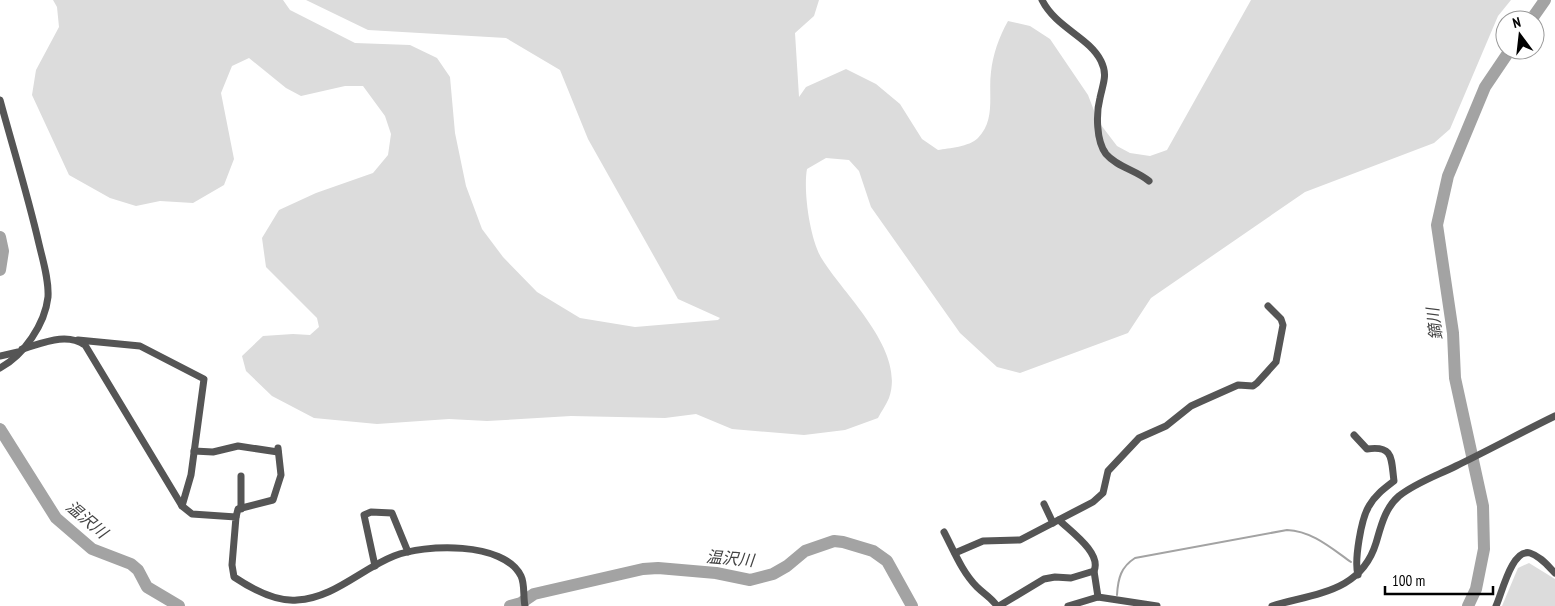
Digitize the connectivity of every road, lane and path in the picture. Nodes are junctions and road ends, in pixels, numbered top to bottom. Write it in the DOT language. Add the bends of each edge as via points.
graph roads {
  1 [pos="1042,0"];
  2 [pos="0,100"];
  3 [pos="1149,181"];
  4 [pos="1268,306"];
  5 [pos="78,340"];
  6 [pos="21,350"];
  7 [pos="0,356"];
  8 [pos="0,368"];
  9 [pos="1555,416"];
  10 [pos="1354,435"];
  11 [pos="194,451"];
  12 [pos="241,476"];
  13 [pos="1044,504"];
  14 [pos="182,506"];
  15 [pos="241,509"];
  16 [pos="236,517"];
  17 [pos="1056,522"];
  18 [pos="944,532"];
  19 [pos="408,552"];
  20 [pos="955,553"];
  21 [pos="375,566"];
  22 [pos="1094,571"];
  23 [pos="1555,573"];
  24 [pos="1358,576"];
  25 [pos="1098,597"];
  26 [pos="525,605"];
  27 [pos="998,606"];
  28 [pos="1068,606"];
  29 [pos="1157,606"];
  30 [pos="1272,606"];
  31 [pos="1496,606"];
  1 -- 3 [label="street" via="1056,20 1101,60 1105,77 1099,121 1106,154"];
  2 -- 6 [label="street" via="48,286 41,321"];
  4 -- 17 [label="street" via="1283,325 1276,362 1257,383 1238,386 1191,406 1166,426 1139,438 1108,471 1104,493"];
  5 -- 6 [label="street" via="67,338"];
  5 -- 11 [label="street" via="140,346 204,379"];
  5 -- 14 [label="street" via="85,345"];
  6 -- 7 [label="street"];
  6 -- 8 [label="street"];
  9 -- 24 [label="street" via="1406,491 1395,500 1383,519 1372,556"];
  10 -- 24 [label="street" via="1367,449 1379,447 1387,451 1391,456 1394,480 1377,495 1365,513 1356,556"];
  11 -- 14 [label="street"];
  11 -- 15 [label="street" via="214,452 238,446 278,450 281,475 273,500"];
  12 -- 15 [label="street"];
  13 -- 17 [label="street"];
  14 -- 16 [label="street" via="192,514"];
  15 -- 16 [label="street" via="238,509"];
  16 -- 21 [label="street" via="234,576 274,597 297,600 314,597"];
  17 -- 20 [label="street" via="1020,540 983,541"];
  17 -- 22 [label="street" via="1089,549 1095,559"];
  18 -- 20 [label="street"];
  19 -- 21 [label="street"];
  19 -- 21 [label="street" via="392,513 371,512 364,515"];
  19 -- 26 [label="street" via="467,548 501,556 521,576"];
  20 -- 27 [label="street" via="978,587"];
  22 -- 25 [label="street"];
  22 -- 27 [label="street" via="1071,578 1055,576 1044,579"];
  23 -- 31 [label="street" via="1536,556 1528,552 1519,554 1513,560"];
  24 -- 30 [label="street" via="1338,587"];
  25 -- 28 [label="street"];
  25 -- 29 [label="street"];
}
